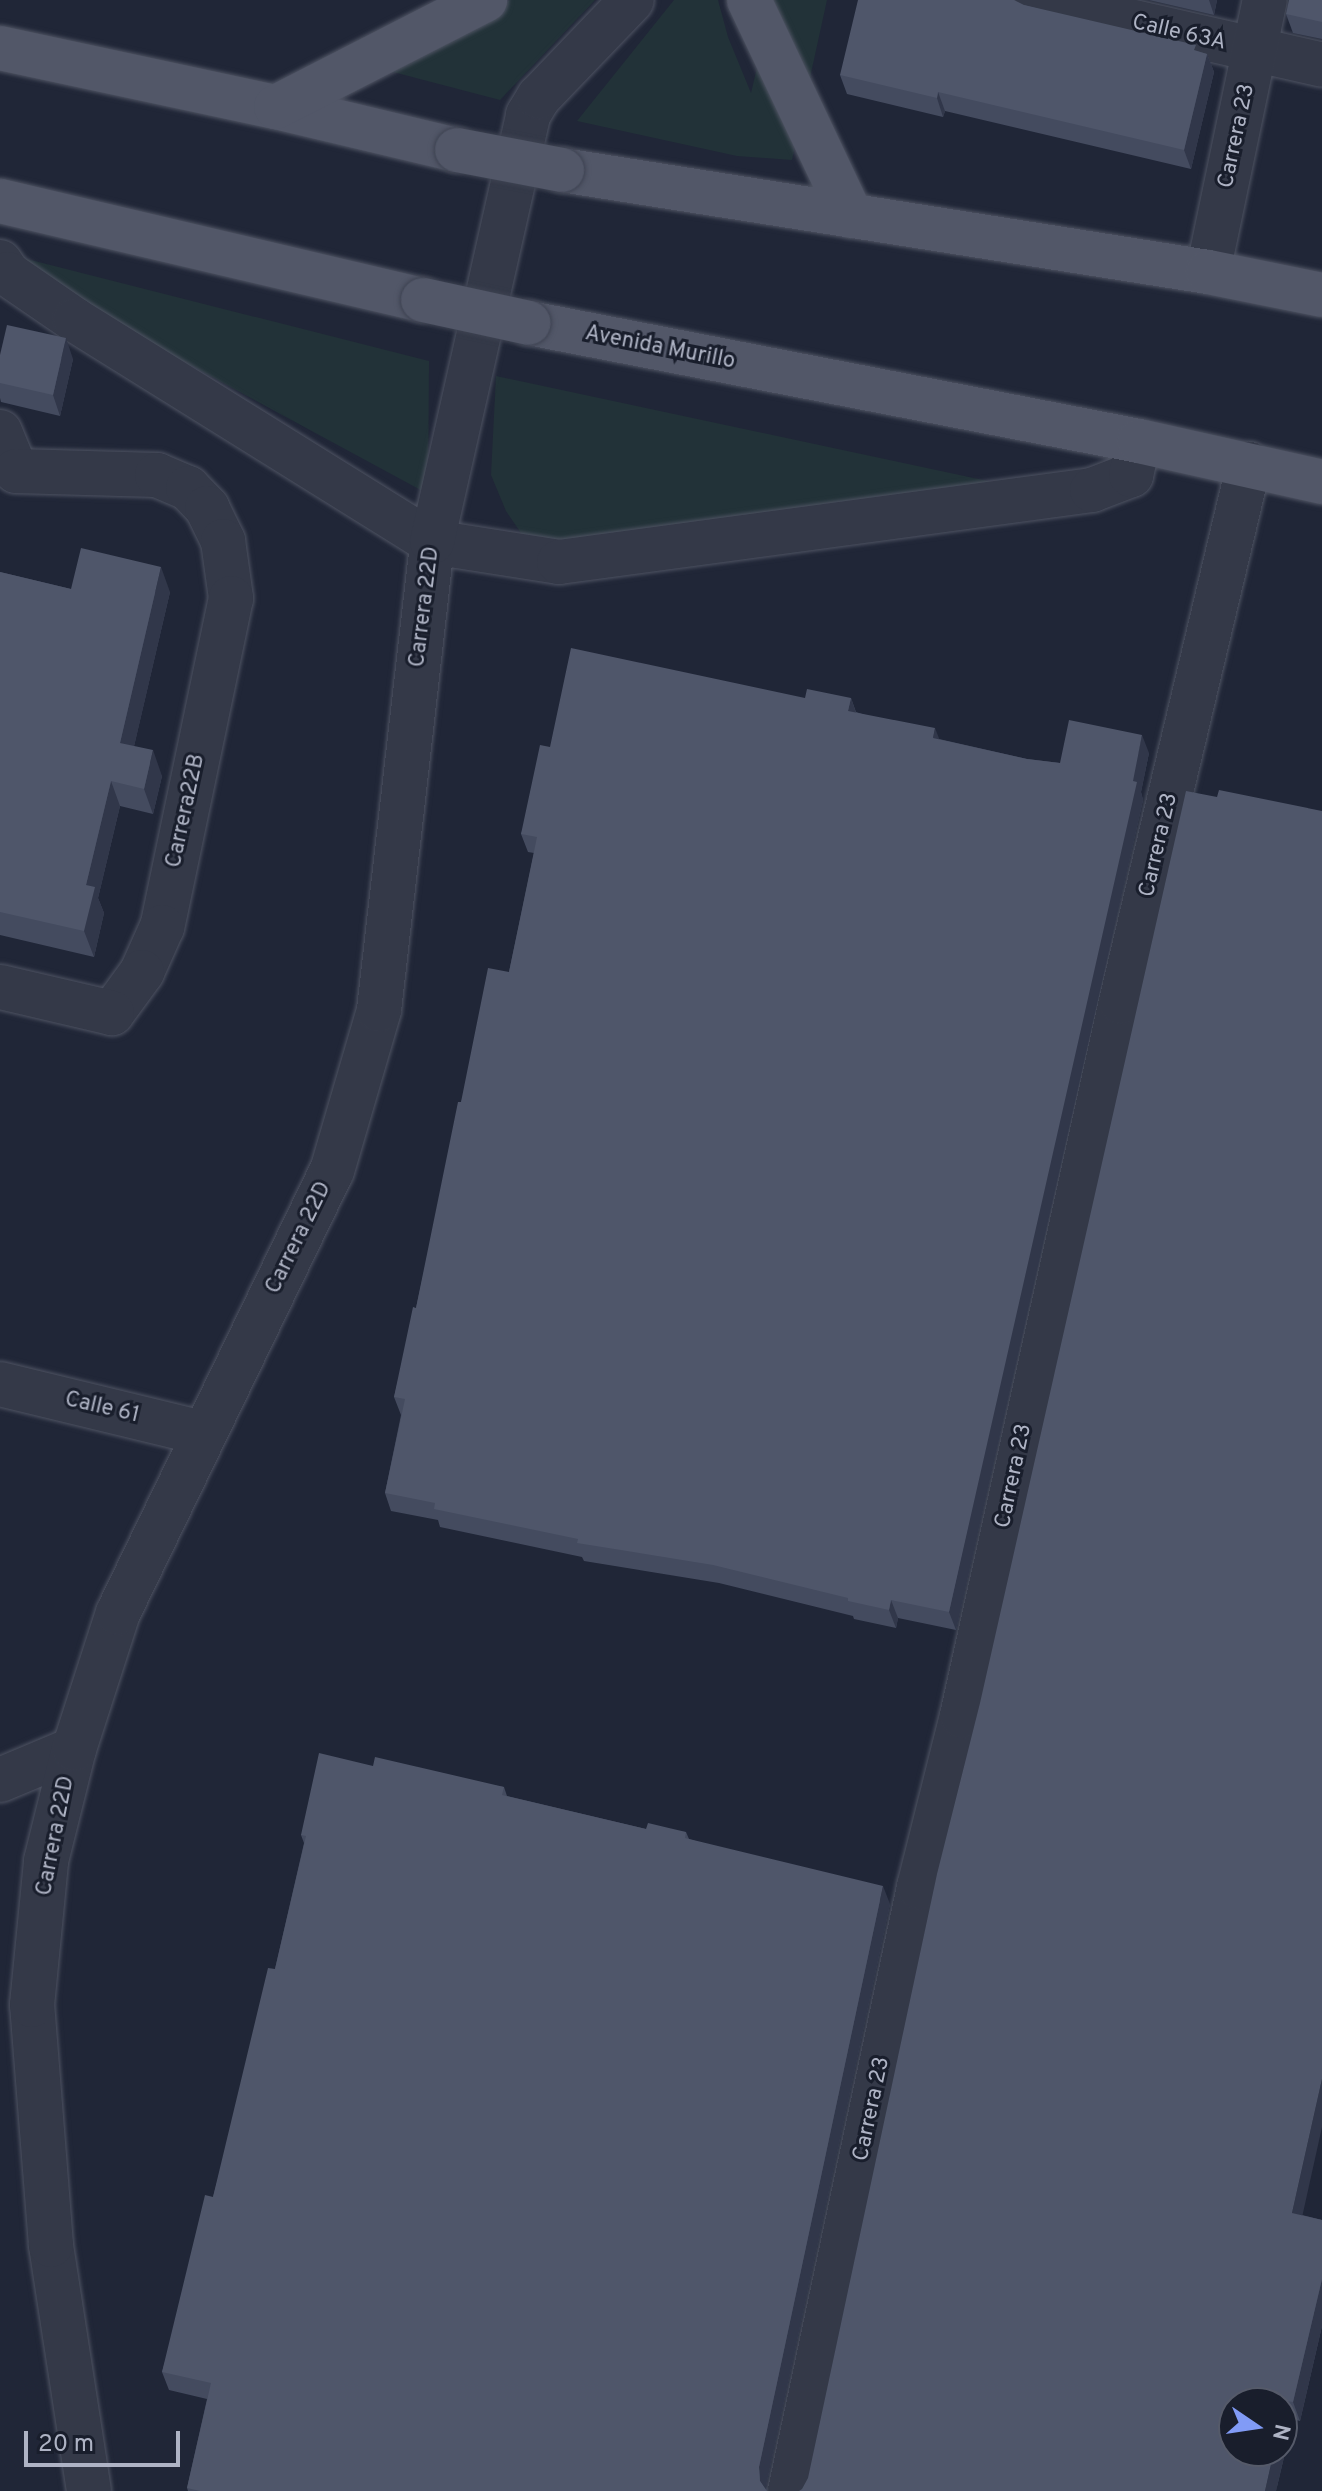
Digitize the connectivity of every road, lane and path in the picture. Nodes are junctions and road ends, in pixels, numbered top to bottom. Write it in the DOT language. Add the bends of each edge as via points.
graph roads {
  1 [pos="485,0"];
  2 [pos="632,0"];
  3 [pos="749,0"];
  4 [pos="1037,0"];
  5 [pos="1265,0"];
  6 [pos="0,48"];
  7 [pos="1254,50"];
  8 [pos="1322,65"];
  9 [pos="276,107"];
  10 [pos="0,201"];
  11 [pos="851,216"];
  12 [pos="0,262"];
  13 [pos="1208,272"];
  14 [pos="1322,295"];
  15 [pos="0,432"];
  16 [pos="1139,441"];
  17 [pos="1249,464"];
  18 [pos="8,476"];
  19 [pos="1322,482"];
  20 [pos="432,542"];
  21 [pos="0,987"];
  22 [pos="0,1384"];
  23 [pos="203,1433"];
  24 [pos="74,1749"];
  25 [pos="0,1780"];
  26 [pos="88,2490"];
  27 [pos="790,2491"];
  1 -- 9 [label="main road"];
  2 -- 20 [label="street, Carrera 22D" via="528,115"];
  3 -- 11 [label="main road"];
  4 -- 7 [label="street, Calle 63A"];
  5 -- 7 [label="street, Carrera 23"];
  6 -- 9 [label="main road"];
  7 -- 8 [label="street, Calle 63A"];
  7 -- 13 [label="street, Carrera 23"];
  9 -- 11 [label="main road, bridge" via="562,170"];
  10 -- 16 [label="main road, Avenida Murillo, bridge" via="529,323"];
  11 -- 13 [label="main road"];
  12 -- 20 [label="street" via="8,274 75,320"];
  13 -- 14 [label="main road"];
  15 -- 18 [label="street"];
  16 -- 17 [label="main road, Avenida Murillo"];
  16 -- 20 [label="street" via="1131,475 1092,490 559,562"];
  17 -- 19 [label="main road, Avenida Murillo"];
  17 -- 27 [label="street, Carrera 23" via="919,1887"];
  18 -- 21 [label="street, Carrera22B" via="157,475 188,488 207,508 223,541 231,598 162,927 142,972 112,1013"];
  20 -- 23 [label="street, Carrera 22D" via="379,1010 332,1171"];
  22 -- 23 [label="street, Calle 61"];
  23 -- 24 [label="street, Carrera 22D" via="118,1613"];
  24 -- 25 [label="street"];
  24 -- 26 [label="street, Carrera 22D" via="46,1861 32,2005 51,2245"];
}
